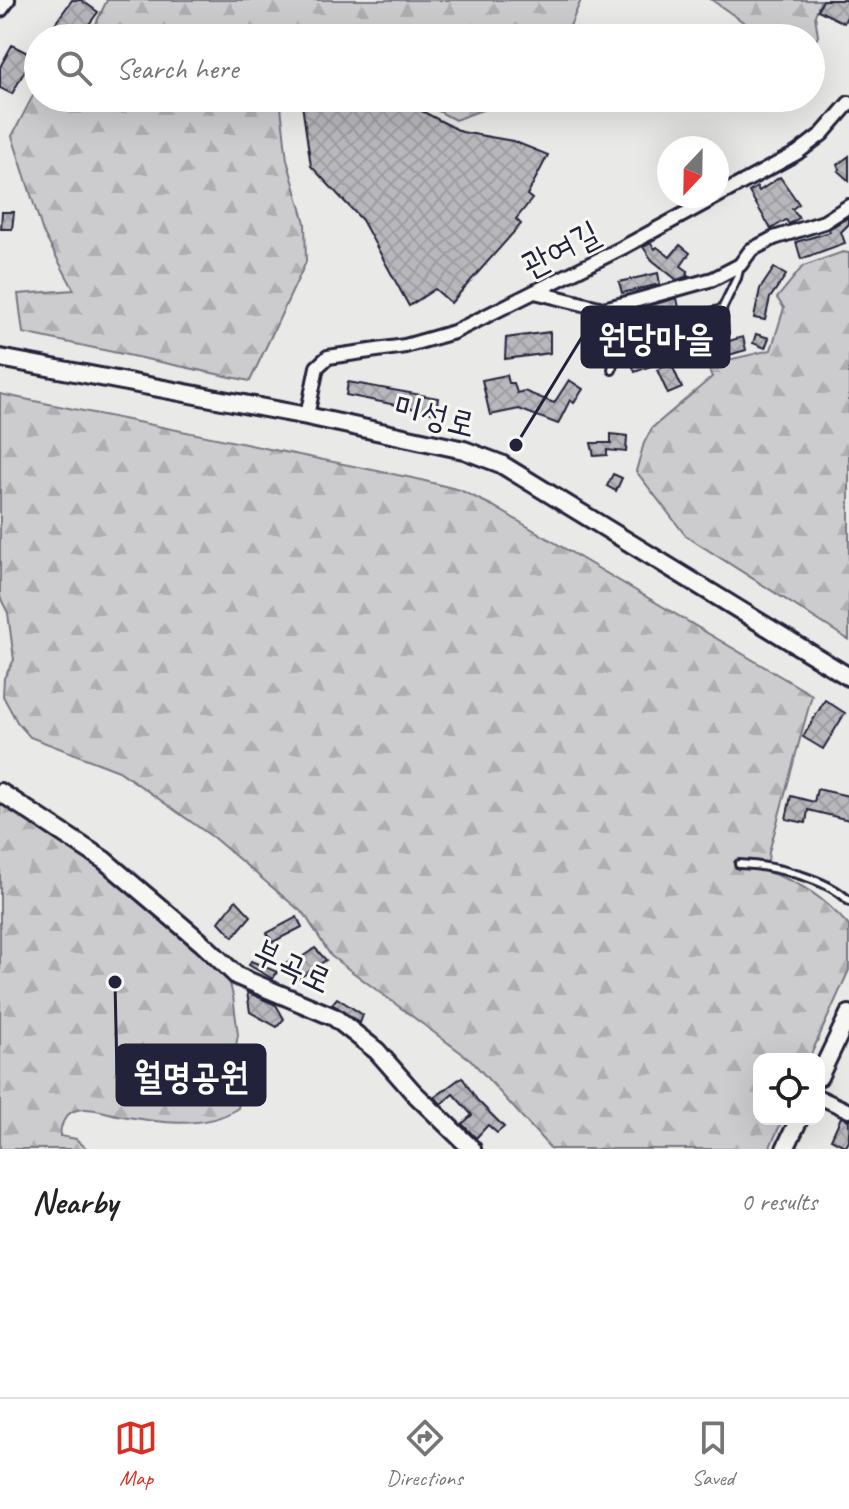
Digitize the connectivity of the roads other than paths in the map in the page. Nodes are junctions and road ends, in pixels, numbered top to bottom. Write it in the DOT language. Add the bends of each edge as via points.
graph roads {
  1 [pos="6,0"];
  2 [pos="0,8"];
  3 [pos="849,103"];
  4 [pos="849,206"];
  5 [pos="740,265"];
  6 [pos="535,292"];
  7 [pos="603,309"];
  8 [pos="722,309"];
  9 [pos="703,340"];
  10 [pos="609,341"];
  11 [pos="0,358"];
  12 [pos="612,370"];
  13 [pos="307,416"];
  14 [pos="849,677"];
  15 [pos="0,792"];
  16 [pos="739,864"];
  17 [pos="849,901"];
  18 [pos="849,1014"];
  19 [pos="825,1064"];
  20 [pos="825,1100"];
  21 [pos="849,1111"];
  22 [pos="796,1125"];
  23 [pos="472,1149"];
  24 [pos="785,1149"];
  1 -- 2 [label="street"];
  3 -- 6 [label="street, 관여길" via="797,153"];
  4 -- 5 [label="street" via="824,222 751,250"];
  5 -- 7 [label="street" via="713,279"];
  5 -- 8 [label="lane"];
  6 -- 7 [label="street"];
  6 -- 13 [label="street, 관여길" via="454,332 405,346 328,357 317,367"];
  7 -- 10 [label="lane"];
  8 -- 9 [label="lane" via="724,333"];
  8 -- 10 [label="lane"];
  10 -- 12 [label="lane"];
  11 -- 13 [label="street, 미성로"];
  13 -- 14 [label="street, 미성로" via="464,450 501,464"];
  15 -- 23 [label="street, 부곡로" via="104,860 237,976 334,1017 377,1051"];
  16 -- 17 [label="lane" via="780,868"];
  18 -- 19 [label="street"];
  20 -- 21 [label="street"];
  22 -- 24 [label="street"];
}
